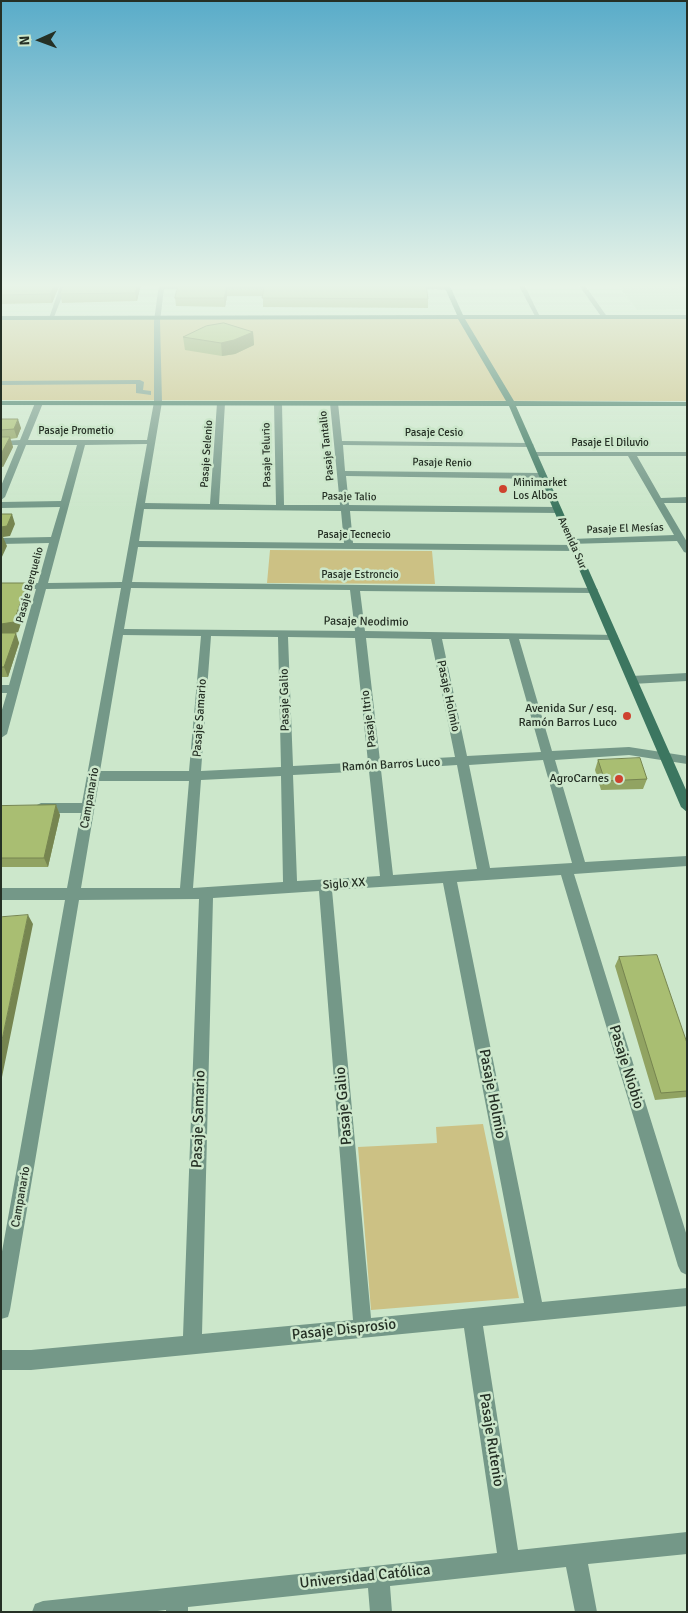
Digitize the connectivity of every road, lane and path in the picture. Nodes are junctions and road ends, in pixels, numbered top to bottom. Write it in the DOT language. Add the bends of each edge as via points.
graph roads {
  1 [pos="158,359"];
  2 [pos="485,359"];
  3 [pos="1,383"];
  4 [pos="148,393"];
  5 [pos="158,402"];
  6 [pos="1,403"];
  7 [pos="38,403"];
  8 [pos="221,403"];
  9 [pos="278,403"];
  10 [pos="334,403"];
  11 [pos="687,404"];
  12 [pos="512,405"];
  13 [pos="82,442"];
  14 [pos="151,442"];
  15 [pos="1,443"];
  16 [pos="22,443"];
  17 [pos="338,443"];
  18 [pos="532,450"];
  19 [pos="631,454"];
  20 [pos="687,454"];
  21 [pos="1,472"];
  22 [pos="11,472"];
  23 [pos="341,474"];
  24 [pos="543,476"];
  25 [pos="1,497"];
  26 [pos="687,500"];
  27 [pos="658,501"];
  28 [pos="65,504"];
  29 [pos="1,505"];
  30 [pos="140,506"];
  31 [pos="214,506"];
  32 [pos="280,507"];
  33 [pos="345,508"];
  34 [pos="558,510"];
  35 [pos="680,538"];
  36 [pos="55,540"];
  37 [pos="1,541"];
  38 [pos="133,544"];
  39 [pos="573,545"];
  40 [pos="348,546"];
  41 [pos="687,550"];
  42 [pos="126,585"];
  43 [pos="42,586"];
  44 [pos="1,587"];
  45 [pos="355,588"];
  46 [pos="593,590"];
  47 [pos="118,632"];
  48 [pos="206,633"];
  49 [pos="283,633"];
  50 [pos="360,634"];
  51 [pos="436,635"];
  52 [pos="514,636"];
  53 [pos="613,637"];
  54 [pos="687,677"];
  55 [pos="632,680"];
  56 [pos="1,689"];
  57 [pos="14,689"];
  58 [pos="1,734"];
  59 [pos="548,756"];
  60 [pos="665,757"];
  61 [pos="687,760"];
  62 [pos="462,761"];
  63 [pos="374,766"];
  64 [pos="287,771"];
  65 [pos="93,776"];
  66 [pos="196,776"];
  67 [pos="687,807"];
  68 [pos="30,808"];
  69 [pos="88,808"];
  70 [pos="687,861"];
  71 [pos="573,869"];
  72 [pos="486,874"];
  73 [pos="449,877"];
  74 [pos="388,881"];
  75 [pos="325,885"];
  76 [pos="290,887"];
  77 [pos="206,893"];
  78 [pos="1,894"];
  79 [pos="73,894"];
  80 [pos="186,894"];
  81 [pos="687,1266"];
  82 [pos="687,1297"];
  83 [pos="1,1310"];
  84 [pos="535,1312"];
  85 [pos="472,1318"];
  86 [pos="363,1328"];
  87 [pos="192,1345"];
  88 [pos="1,1360"];
  89 [pos="687,1543"];
  90 [pos="575,1555"];
  91 [pos="509,1562"];
  92 [pos="378,1575"];
  93 [pos="177,1604"];
  94 [pos="43,1612"];
  95 [pos="381,1612"];
  96 [pos="586,1612"];
  1 -- 5 [label="street, Campanario"];
  2 -- 12 [label="street, Avenida Sur"];
  3 -- 4 [label="street" via="140,382 139,390"];
  5 -- 7 [label="street"];
  5 -- 8 [label="street"];
  5 -- 14 [label="street, Campanario"];
  6 -- 7 [label="street"];
  7 -- 16 [label="street"];
  8 -- 9 [label="street"];
  8 -- 31 [label="street, Pasaje Selenio"];
  9 -- 10 [label="street"];
  9 -- 32 [label="street, Pasaje Telurio"];
  10 -- 12 [label="street"];
  10 -- 17 [label="street, Pasaje Tantalio"];
  11 -- 12 [label="street"];
  12 -- 18 [label="street, Avenida Sur"];
  13 -- 14 [label="street, Pasaje Prometio"];
  13 -- 16 [label="street, Pasaje Prometio"];
  13 -- 28 [label="street, Pasaje Berquelio"];
  14 -- 30 [label="street, Campanario"];
  15 -- 16 [label="street, Pasaje Prometio"];
  16 -- 22 [label="street"];
  17 -- 18 [label="street, Pasaje Cesio"];
  17 -- 23 [label="street, Pasaje Tantalio"];
  18 -- 19 [label="street, Pasaje El Diluvio"];
  18 -- 24 [label="street, Avenida Sur"];
  19 -- 20 [label="street, Pasaje El Diluvio"];
  19 -- 27 [label="street"];
  21 -- 22 [label="street"];
  22 -- 25 [label="street"];
  23 -- 24 [label="street, Pasaje Renio"];
  23 -- 33 [label="street, Pasaje Tantalio"];
  24 -- 34 [label="street, Avenida Sur"];
  26 -- 27 [label="street"];
  27 -- 35 [label="street"];
  28 -- 29 [label="street"];
  28 -- 36 [label="street, Pasaje Berquelio"];
  30 -- 31 [label="street, Pasaje Talio"];
  30 -- 38 [label="street, Campanario"];
  31 -- 32 [label="street, Pasaje Talio"];
  32 -- 33 [label="street, Pasaje Talio"];
  33 -- 34 [label="street, Pasaje Talio"];
  33 -- 40 [label="street, Pasaje Tantalio"];
  34 -- 39 [label="street, Avenida Sur"];
  35 -- 39 [label="street, Pasaje El Mesías"];
  35 -- 41 [label="street"];
  36 -- 37 [label="street"];
  36 -- 43 [label="street, Pasaje Berquelio"];
  38 -- 40 [label="street, Pasaje Tecnecio"];
  38 -- 42 [label="street, Campanario"];
  39 -- 40 [label="street, Pasaje Tecnecio"];
  39 -- 46 [label="street, Avenida Sur"];
  42 -- 43 [label="street, Pasaje Estroncio"];
  42 -- 45 [label="street, Pasaje Estroncio"];
  42 -- 47 [label="street, Campanario"];
  43 -- 44 [label="street, Pasaje Estroncio"];
  43 -- 57 [label="street, Pasaje Berquelio" via="24,637"];
  45 -- 46 [label="street, Pasaje Estroncio"];
  45 -- 50 [label="street, Pasaje Itrio"];
  46 -- 53 [label="street, Avenida Sur"];
  47 -- 48 [label="street, Pasaje Neodimio"];
  47 -- 65 [label="street, Campanario"];
  48 -- 49 [label="street, Pasaje Neodimio"];
  48 -- 66 [label="street, Pasaje Samario"];
  49 -- 50 [label="street, Pasaje Neodimio"];
  49 -- 64 [label="street, Pasaje Galio"];
  50 -- 51 [label="street, Pasaje Neodimio"];
  50 -- 63 [label="street, Pasaje Itrio"];
  51 -- 52 [label="street, Pasaje Neodimio"];
  51 -- 62 [label="street, Pasaje Holmio"];
  52 -- 53 [label="street, Pasaje Neodimio"];
  52 -- 59 [label="street, Pasaje Niobio"];
  53 -- 55 [label="street, Avenida Sur"];
  54 -- 55 [label="street"];
  55 -- 60 [label="street, Avenida Sur"];
  56 -- 57 [label="street"];
  57 -- 58 [label="street, Pasaje Berquelio"];
  59 -- 60 [label="street, Ramón Barros Luco" via="629,751"];
  59 -- 62 [label="street, Ramón Barros Luco"];
  59 -- 71 [label="street, Pasaje Niobio"];
  60 -- 61 [label="street, Ramón Barros Luco"];
  60 -- 67 [label="street, Avenida Sur"];
  62 -- 63 [label="street, Ramón Barros Luco"];
  62 -- 72 [label="street, Pasaje Holmio"];
  63 -- 64 [label="street, Ramón Barros Luco"];
  63 -- 74 [label="street, Pasaje Itrio"];
  64 -- 66 [label="street, Ramón Barros Luco"];
  64 -- 76 [label="street, Pasaje Galio"];
  65 -- 66 [label="street, Ramón Barros Luco"];
  65 -- 69 [label="street, Campanario"];
  66 -- 80 [label="street, Pasaje Samario"];
  68 -- 69 [label="street"];
  69 -- 79 [label="street, Campanario"];
  70 -- 71 [label="street, Siglo XX"];
  71 -- 72 [label="street, Siglo XX"];
  71 -- 81 [label="street, Pasaje Niobio"];
  72 -- 73 [label="street, Siglo XX"];
  73 -- 74 [label="street, Siglo XX"];
  73 -- 84 [label="street, Pasaje Holmio"];
  74 -- 75 [label="street, Siglo XX"];
  75 -- 76 [label="street, Siglo XX"];
  75 -- 86 [label="street, Pasaje Galio"];
  76 -- 77 [label="street, Siglo XX"];
  77 -- 80 [label="street, Siglo XX"];
  77 -- 87 [label="street, Pasaje Samario"];
  78 -- 79 [label="street, Siglo XX"];
  79 -- 80 [label="street, Siglo XX"];
  79 -- 83 [label="street, Campanario"];
  82 -- 84 [label="street, Pasaje Disprosio"];
  84 -- 85 [label="street, Pasaje Disprosio"];
  85 -- 86 [label="street, Pasaje Disprosio"];
  85 -- 91 [label="street, Pasaje Rutenio"];
  86 -- 87 [label="street, Pasaje Disprosio"];
  87 -- 88 [label="street, Pasaje Disprosio"];
  89 -- 90 [label="street, Universidad Católica"];
  90 -- 91 [label="street, Universidad Católica"];
  90 -- 96 [label="street"];
  91 -- 92 [label="street, Universidad Católica"];
  92 -- 93 [label="street, Universidad Católica"];
  92 -- 95 [label="street"];
  93 -- 94 [label="street, Universidad Católica"];
}
